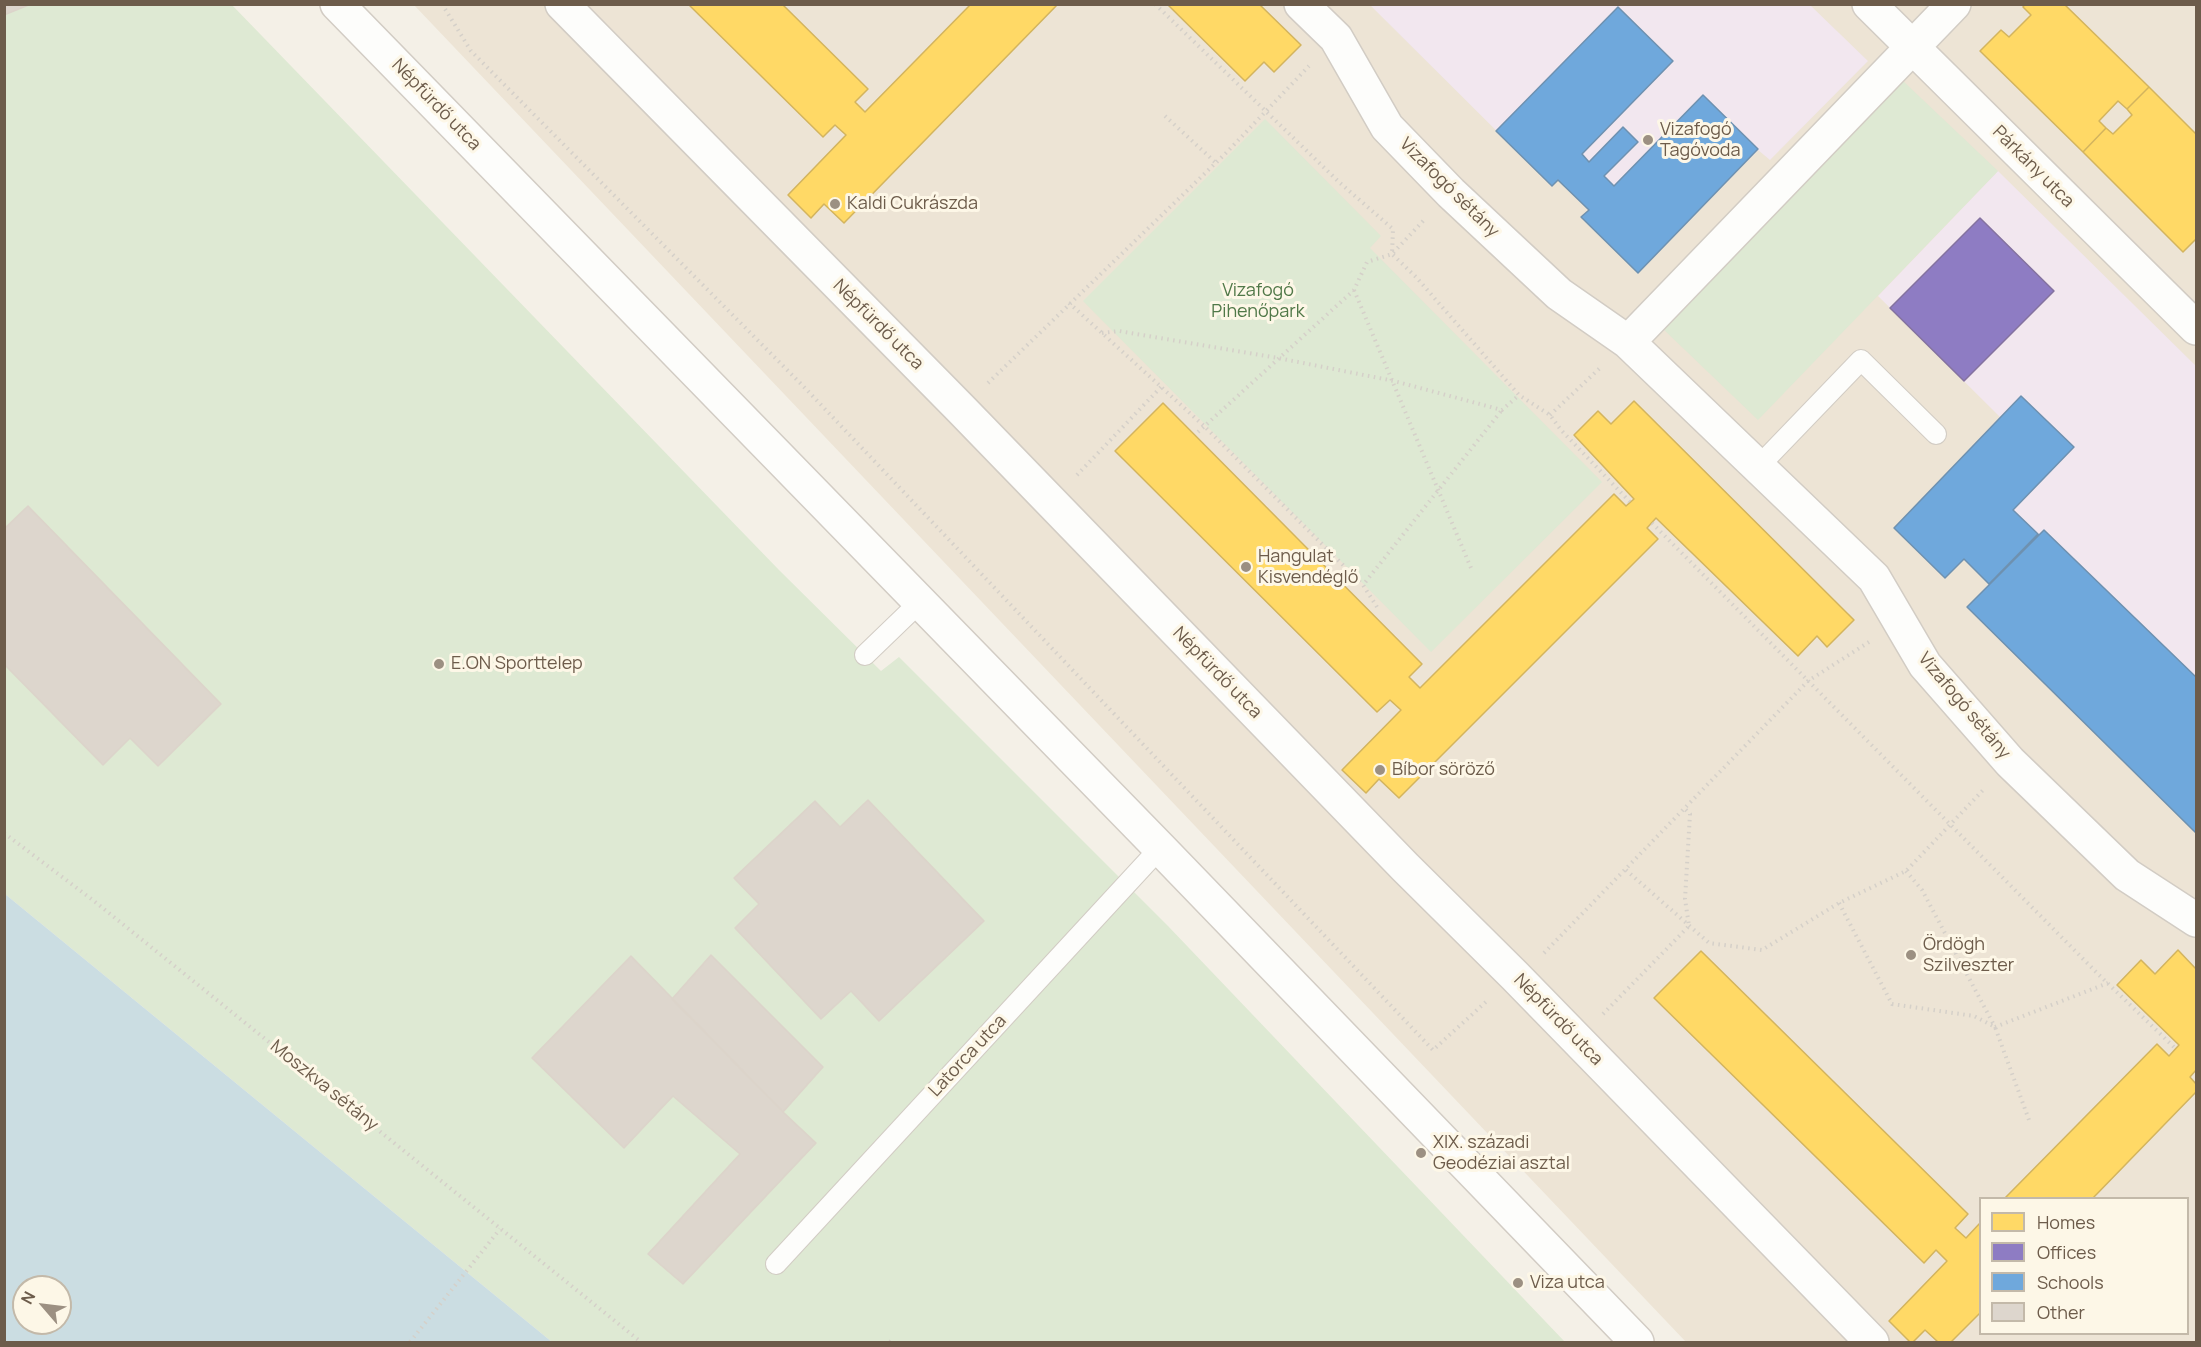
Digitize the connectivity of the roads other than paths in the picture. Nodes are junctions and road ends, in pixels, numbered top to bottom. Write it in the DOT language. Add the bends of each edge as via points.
graph roads {
  1 [pos="337,4"];
  2 [pos="562,4"];
  3 [pos="1301,4"];
  4 [pos="1869,4"];
  5 [pos="1954,4"];
  6 [pos="1912,47"];
  7 [pos="2196,328"];
  8 [pos="1628,342"];
  9 [pos="1936,434"];
  10 [pos="1758,467"];
  11 [pos="920,602"];
  12 [pos="865,655"];
  13 [pos="1160,848"];
  14 [pos="2196,920"];
  15 [pos="776,1264"];
  16 [pos="1637,1342"];
  17 [pos="1872,1342"];
  1 -- 11 [label="street, Népfürdő utca"];
  2 -- 17 [label="street, Népfürdő utca"];
  3 -- 8 [label="street, Vizafogó sétány" via="1336,38 1387,127 1559,294"];
  4 -- 6 [label="street, Párkány utca"];
  5 -- 6 [label="street"];
  6 -- 7 [label="street, Párkány utca"];
  6 -- 8 [label="street"];
  8 -- 10 [label="street, Vizafogó sétány"];
  9 -- 10 [label="lane" via="1861,360"];
  10 -- 14 [label="street, Vizafogó sétány" via="1874,578 1925,665 2010,762 2127,875"];
  11 -- 12 [label="lane"];
  11 -- 13 [label="street, Népfürdő utca"];
  13 -- 15 [label="lane, Latorca utca"];
  13 -- 16 [label="street, Népfürdő utca"];
}
